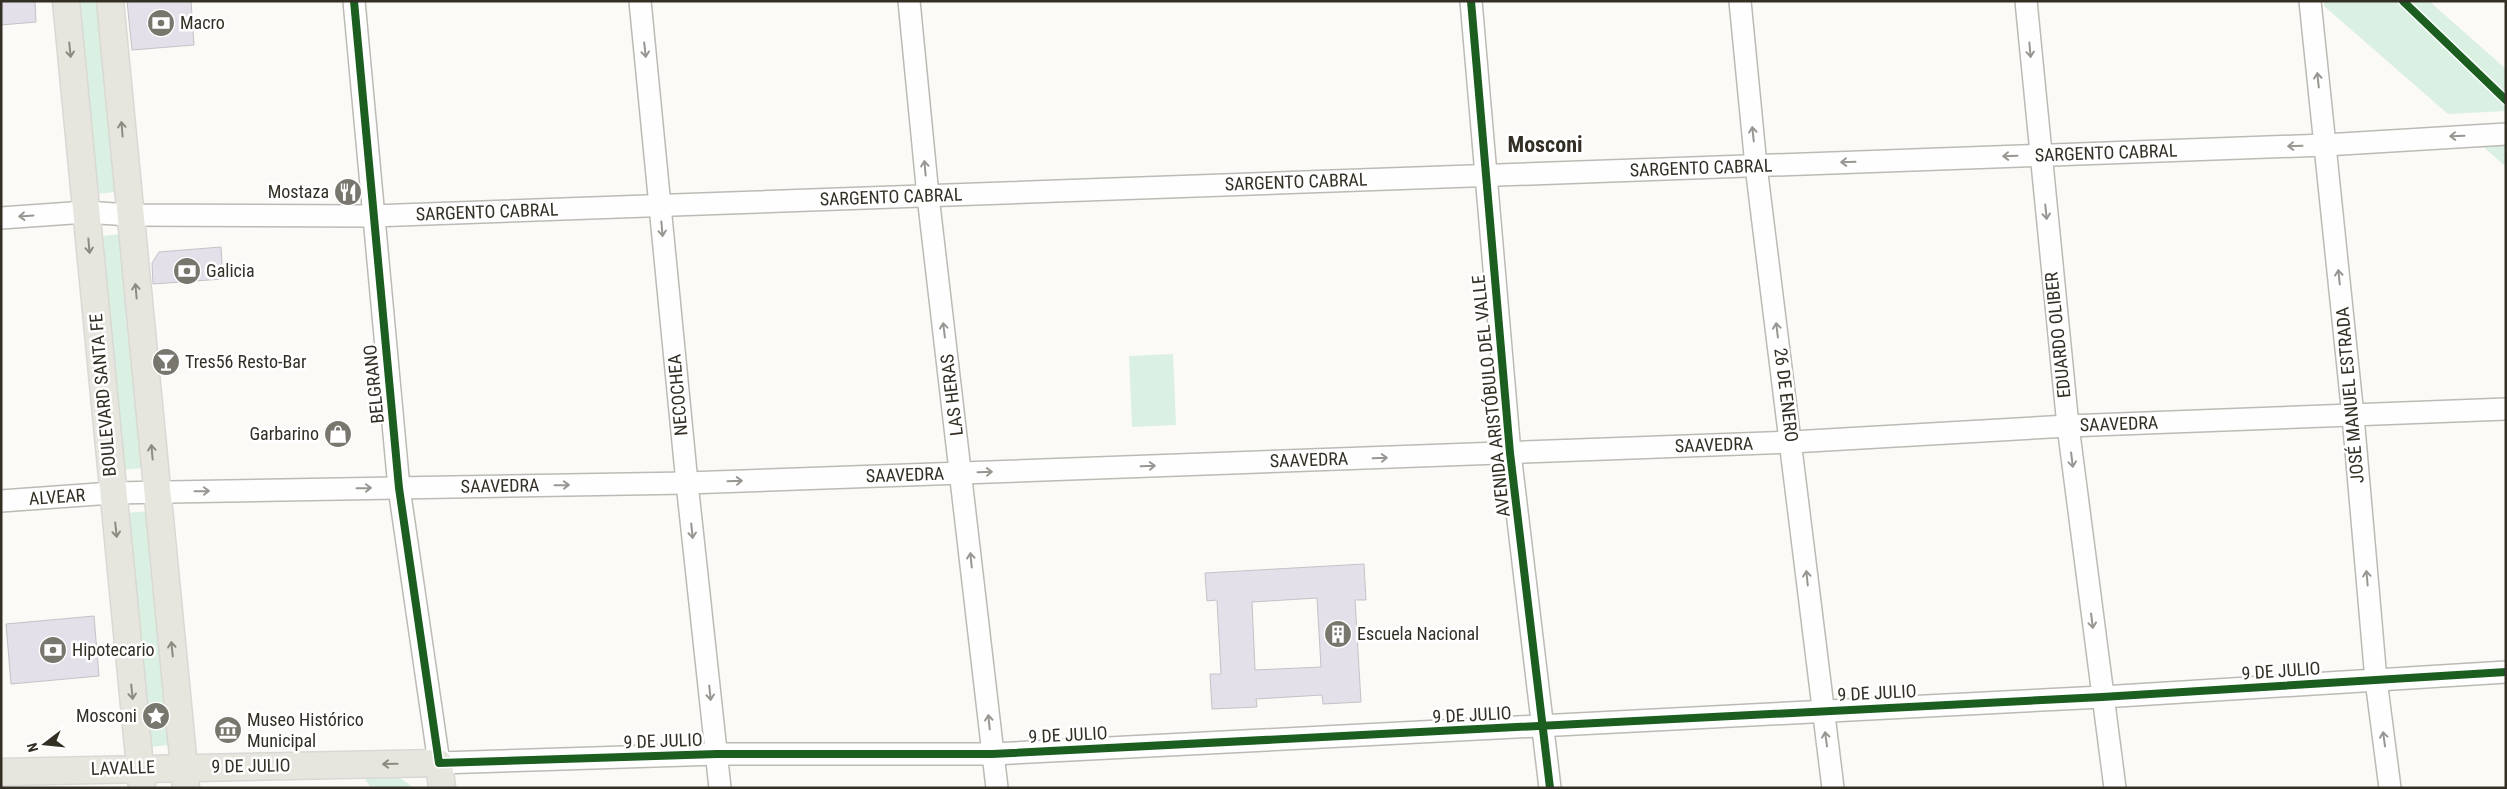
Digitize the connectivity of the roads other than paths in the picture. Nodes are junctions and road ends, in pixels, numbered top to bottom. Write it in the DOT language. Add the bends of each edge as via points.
graph roads {
  1 [pos="66,1"];
  2 [pos="110,1"];
  3 [pos="354,1"];
  4 [pos="640,1"];
  5 [pos="909,1"];
  6 [pos="1471,1"];
  7 [pos="1740,1"];
  8 [pos="2026,1"];
  9 [pos="2310,1"];
  10 [pos="2506,134"];
  11 [pos="2325,145"];
  12 [pos="2040,155"];
  13 [pos="1756,166"];
  14 [pos="1485,176"];
  15 [pos="928,196"];
  16 [pos="660,206"];
  17 [pos="86,212"];
  18 [pos="129,215"];
  19 [pos="372,216"];
  20 [pos="1,218"];
  21 [pos="2506,409"];
  22 [pos="2353,416"];
  23 [pos="2068,426"];
  24 [pos="1792,442"];
  25 [pos="1510,453"];
  26 [pos="962,473"];
  27 [pos="687,483"];
  28 [pos="399,488"];
  29 [pos="156,492"];
  30 [pos="112,493"];
  31 [pos="1,501"];
  32 [pos="2506,672"];
  33 [pos="2376,680"];
  34 [pos="2102,697"];
  35 [pos="1822,711"];
  36 [pos="1542,726"];
  37 [pos="717,754"];
  38 [pos="992,754"];
  39 [pos="1,772"];
  40 [pos="440,775"];
  41 [pos="185,777"];
  42 [pos="141,778"];
  43 [pos="720,788"];
  44 [pos="997,788"];
  45 [pos="1550,788"];
  46 [pos="1833,788"];
  47 [pos="2115,788"];
  48 [pos="2390,788"];
  1 -- 17 [label="main road, BOULEVARD SANTA FE, one-way"];
  18 -- 2 [label="main road, one-way"];
  3 -- 19 [label="street, BELGRANO"];
  4 -- 16 [label="street, NECOCHEA, one-way"];
  15 -- 5 [label="street, LAS HERAS, one-way"];
  6 -- 14 [label="street, AVENIDA ARISTÓBULO DEL VALLE"];
  13 -- 7 [label="street, 26 DE ENERO, one-way"];
  8 -- 12 [label="street, EDUARDO OLIBER, one-way"];
  11 -- 9 [label="street, JOSÉ MANUEL ESTRADA, one-way"];
  10 -- 11 [label="street, SARGENTO CABRAL, one-way"];
  11 -- 12 [label="street, SARGENTO CABRAL, one-way"];
  22 -- 11 [label="street, JOSÉ MANUEL ESTRADA, one-way"];
  12 -- 13 [label="street, SARGENTO CABRAL, one-way"];
  12 -- 23 [label="street, EDUARDO OLIBER, one-way"];
  13 -- 14 [label="street, SARGENTO CABRAL"];
  24 -- 13 [label="street, 26 DE ENERO, one-way"];
  14 -- 15 [label="street, SARGENTO CABRAL"];
  14 -- 25 [label="street, AVENIDA ARISTÓBULO DEL VALLE"];
  15 -- 16 [label="street, SARGENTO CABRAL"];
  26 -- 15 [label="street, LAS HERAS, one-way"];
  16 -- 19 [label="street, SARGENTO CABRAL"];
  16 -- 27 [label="street, NECOCHEA, one-way"];
  17 -- 18 [label="street, SARGENTO CABRAL"];
  17 -- 20 [label="street, SARGENTO CABRAL, one-way"];
  17 -- 30 [label="main road, BOULEVARD SANTA FE, one-way"];
  18 -- 19 [label="street, SARGENTO CABRAL"];
  29 -- 18 [label="main road, one-way"];
  19 -- 28 [label="street, BELGRANO"];
  21 -- 22 [label="street, SAAVEDRA"];
  22 -- 23 [label="street, SAAVEDRA"];
  33 -- 22 [label="street, JOSÉ MANUEL ESTRADA, one-way"];
  23 -- 24 [label="street, SAAVEDRA"];
  23 -- 34 [label="street, EDUARDO OLIBER, one-way"];
  24 -- 25 [label="street, SAAVEDRA"];
  35 -- 24 [label="street, 26 DE ENERO, one-way"];
  26 -- 25 [label="street, SAAVEDRA, one-way"];
  25 -- 36 [label="street, AVENIDA ARISTÓBULO DEL VALLE"];
  27 -- 26 [label="street, SAAVEDRA, one-way"];
  38 -- 26 [label="street, LAS HERAS, one-way"];
  28 -- 27 [label="street, SAAVEDRA, one-way"];
  27 -- 37 [label="street, NECOCHEA, one-way"];
  29 -- 28 [label="street, SAAVEDRA, one-way"];
  28 -- 40 [label="street, BELGRANO"];
  29 -- 30 [label="street, SAAVEDRA"];
  41 -- 29 [label="main road, one-way"];
  30 -- 31 [label="street, ALVEAR"];
  30 -- 42 [label="main road, BOULEVARD SANTA FE, one-way"];
  32 -- 33 [label="street, 9 DE JULIO"];
  33 -- 34 [label="street, 9 DE JULIO"];
  48 -- 33 [label="street, JOSÉ MANUEL ESTRADA, one-way"];
  34 -- 35 [label="street, 9 DE JULIO"];
  34 -- 47 [label="street, EDUARDO OLIBER"];
  35 -- 36 [label="street, 9 DE JULIO"];
  46 -- 35 [label="street, 26 DE ENERO, one-way"];
  36 -- 38 [label="street, 9 DE JULIO"];
  36 -- 45 [label="street, AVENIDA ARISTÓBULO DEL VALLE"];
  37 -- 38 [label="street, 9 DE JULIO"];
  37 -- 40 [label="street, 9 DE JULIO"];
  37 -- 43 [label="street, NECOCHEA"];
  38 -- 44 [label="street, LAS HERAS"];
  39 -- 42 [label="main road, LAVALLE"];
  40 -- 41 [label="main road, 9 DE JULIO, one-way"];
  41 -- 42 [label="main road, LAVALLE"];
}
